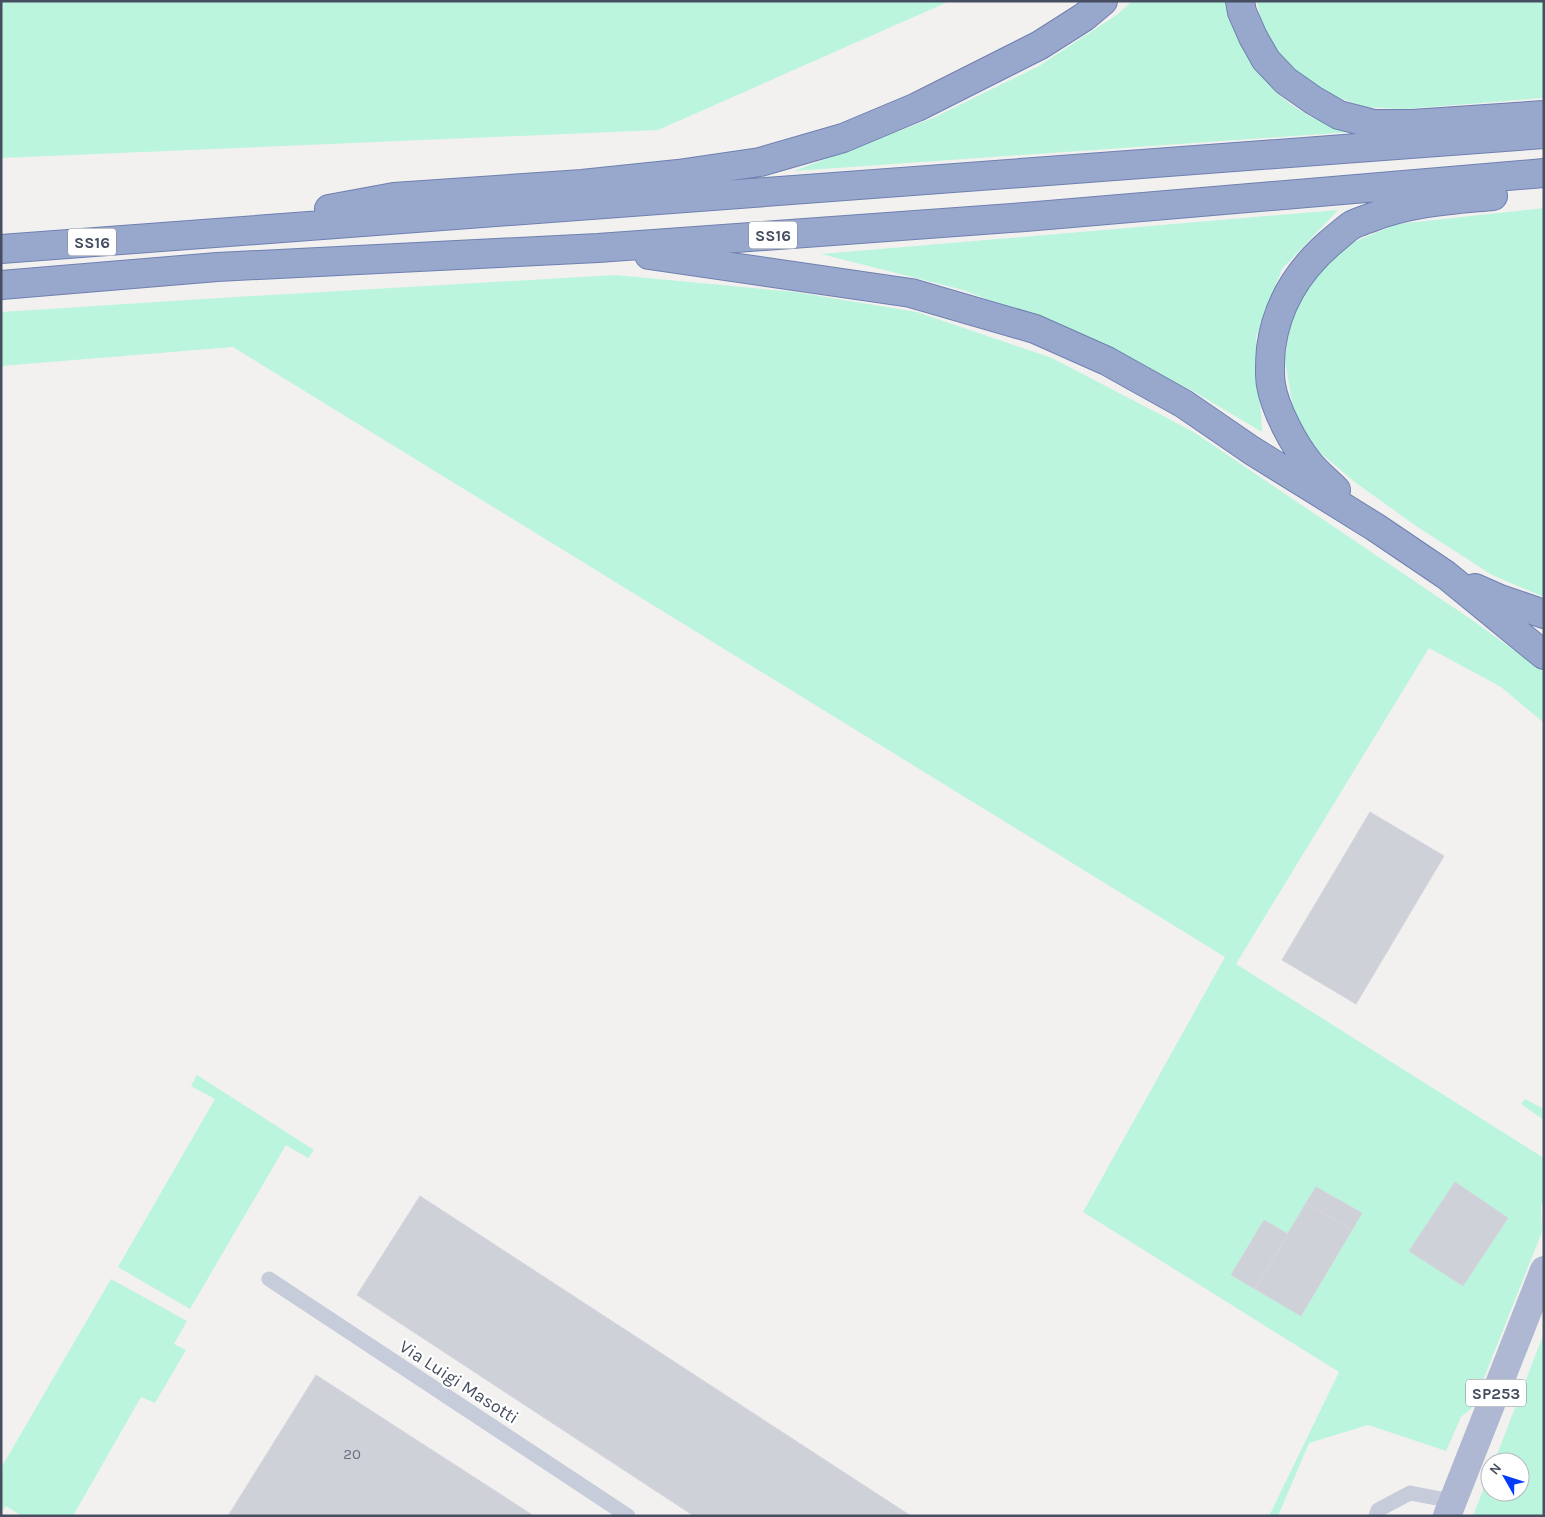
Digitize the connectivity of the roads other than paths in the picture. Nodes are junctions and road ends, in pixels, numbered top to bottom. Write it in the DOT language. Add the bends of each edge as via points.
graph roads {
  1 [pos="1103,1"];
  2 [pos="1240,1"];
  3 [pos="1544,115"];
  4 [pos="1544,134"];
  5 [pos="1544,173"];
  6 [pos="1544,191"];
  7 [pos="183,235"];
  8 [pos="598,248"];
  9 [pos="1,249"];
  10 [pos="1,285"];
  11 [pos="1375,527"];
  12 [pos="1446,575"];
  13 [pos="1544,614"];
  14 [pos="1544,655"];
  15 [pos="1544,1270"];
  16 [pos="269,1279"];
  17 [pos="1450,1509"];
  18 [pos="628,1516"];
  19 [pos="1376,1516"];
  1 -- 7 [label="highway" via="1040,45 917,107 843,138 760,162 582,184 394,197"];
  2 -- 3 [label="highway" via="1242,12 1266,60 1286,81 1339,115 1374,124 1412,124"];
  4 -- 7 [label="highway, SS16"];
  5 -- 8 [label="highway, SS16" via="1035,216"];
  6 -- 11 [label="highway" via="1426,202 1387,210 1352,225 1309,263 1292,284 1273,334 1271,386 1291,437 1309,463"];
  7 -- 9 [label="highway, SS16"];
  8 -- 10 [label="highway, SS16" via="217,266"];
  8 -- 11 [label="highway" via="910,293 1035,329 1107,361 1184,404 1250,450"];
  11 -- 12 [label="highway"];
  12 -- 13 [label="highway"];
  12 -- 14 [label="highway"];
  15 -- 17 [label="main road, SP253"];
  16 -- 18 [label="lane, Via Luigi Masotti"];
  17 -- 19 [label="lane" via="1410,1492 1378,1510"];
}
